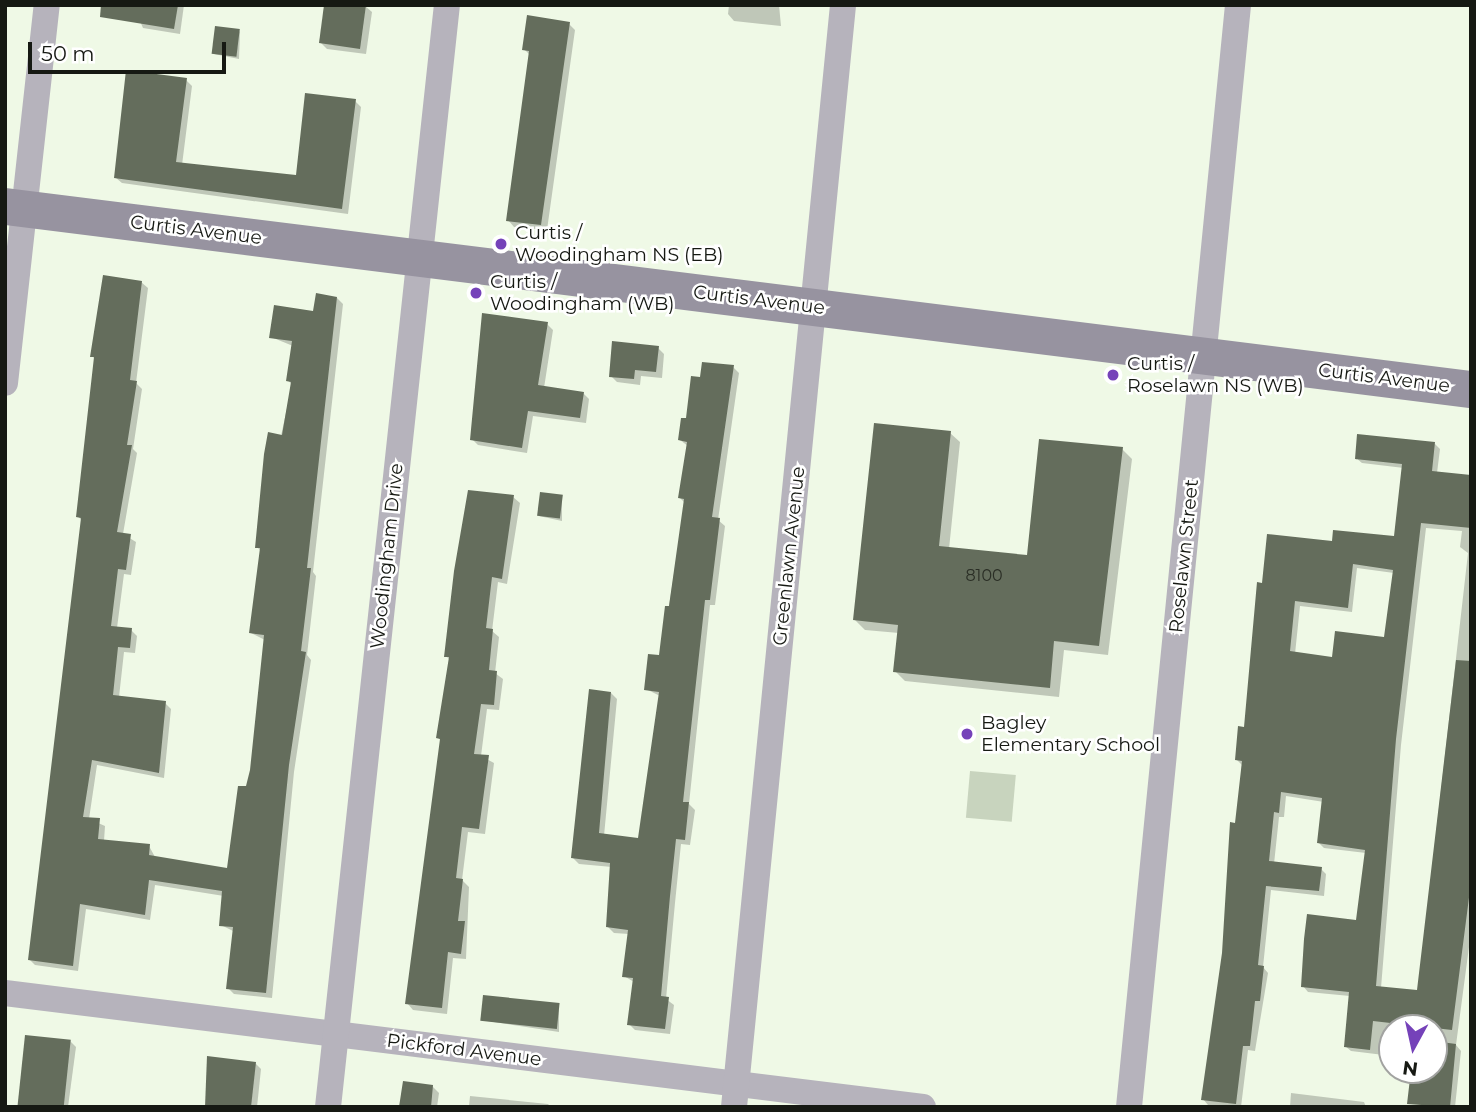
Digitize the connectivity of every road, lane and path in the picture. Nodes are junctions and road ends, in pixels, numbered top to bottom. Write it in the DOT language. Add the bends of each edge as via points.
graph roads {
  1 [pos="47,5"];
  2 [pos="447,5"];
  3 [pos="843,5"];
  4 [pos="1238,5"];
  5 [pos="15,208"];
  6 [pos="418,258"];
  7 [pos="814,307"];
  8 [pos="1204,356"];
  9 [pos="5,383"];
  10 [pos="1471,389"];
  11 [pos="5,993"];
  12 [pos="335,1034"];
  13 [pos="735,1095"];
  14 [pos="328,1107"];
  15 [pos="923,1107"];
  16 [pos="1129,1107"];
  1 -- 5 [label="street"];
  2 -- 6 [label="street, Woodingham Drive"];
  3 -- 7 [label="street, Greenlawn Avenue"];
  4 -- 8 [label="street, Roselawn Street"];
  5 -- 6 [label="street, Curtis Avenue"];
  5 -- 9 [label="street"];
  6 -- 7 [label="street, Curtis Avenue"];
  6 -- 12 [label="street, Woodingham Drive"];
  7 -- 8 [label="street, Curtis Avenue"];
  7 -- 13 [label="street, Greenlawn Avenue"];
  8 -- 10 [label="street, Curtis Avenue"];
  8 -- 16 [label="street, Roselawn Street"];
  11 -- 12 [label="street, Pickford Avenue"];
  12 -- 13 [label="street, Pickford Avenue"];
  12 -- 14 [label="street, Woodingham Drive"];
  13 -- 15 [label="street, Pickford Avenue"];
}
